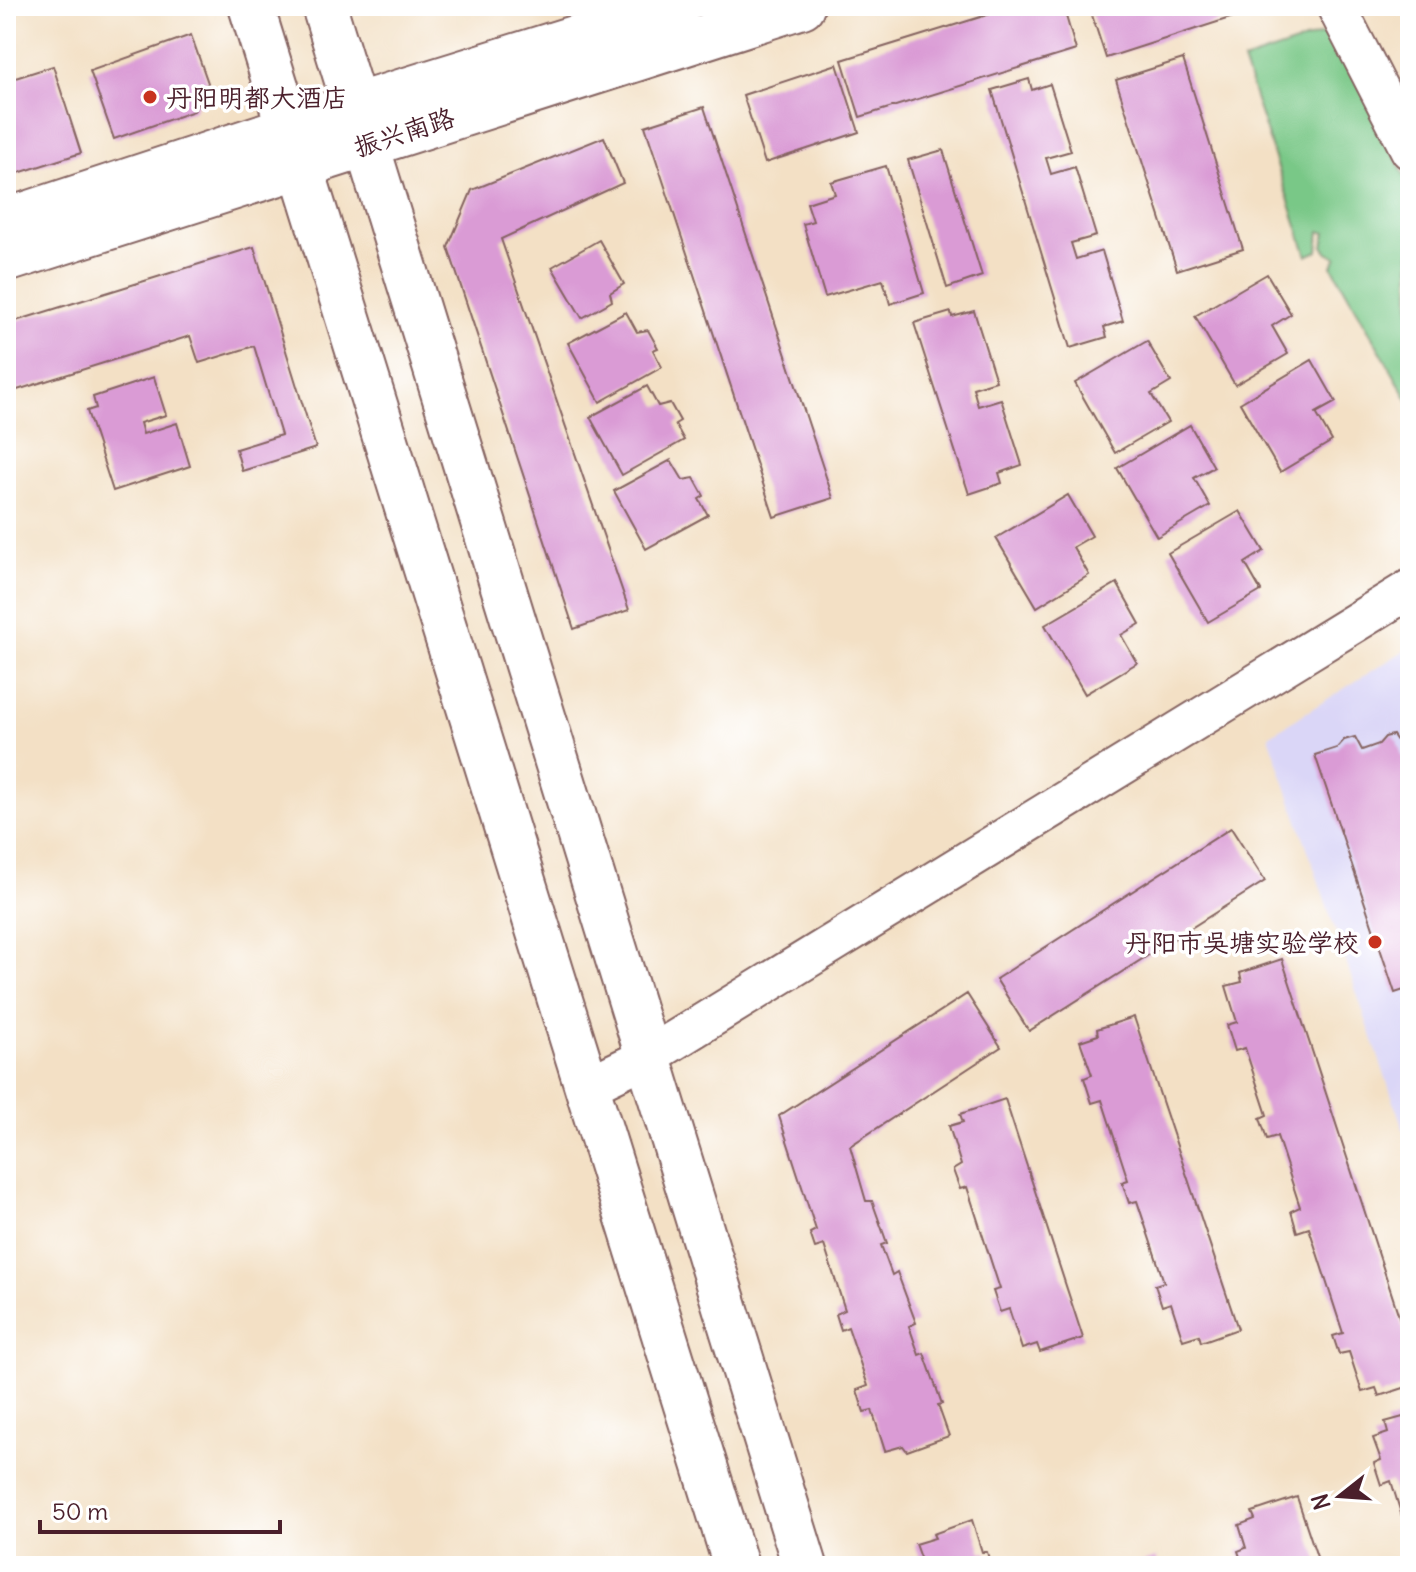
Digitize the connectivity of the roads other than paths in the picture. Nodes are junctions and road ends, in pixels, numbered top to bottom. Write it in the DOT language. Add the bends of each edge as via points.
graph roads {
  1 [pos="251,6"];
  2 [pos="324,6"];
  3 [pos="677,6"];
  4 [pos="802,6"];
  5 [pos="1336,6"];
  6 [pos="360,125"];
  7 [pos="295,146"];
  8 [pos="1410,150"];
  9 [pos="6,221"];
  10 [pos="6,260"];
  11 [pos="1410,589"];
  12 [pos="649,1056"];
  13 [pos="587,1086"];
  14 [pos="736,1566"];
  15 [pos="805,1566"];
  1 -- 7 [label="street"];
  2 -- 6 [label="street"];
  3 -- 6 [label="street, 振兴南路"];
  4 -- 6 [label="street, 振兴南路"];
  5 -- 8 [label="street"];
  6 -- 7 [label="street, 振兴南路"];
  6 -- 12 [label="street"];
  7 -- 9 [label="street, 振兴南路"];
  7 -- 10 [label="street, 振兴南路"];
  7 -- 13 [label="street"];
  11 -- 12 [label="street"];
  12 -- 13 [label="street"];
  12 -- 15 [label="street"];
  13 -- 14 [label="street"];
}
